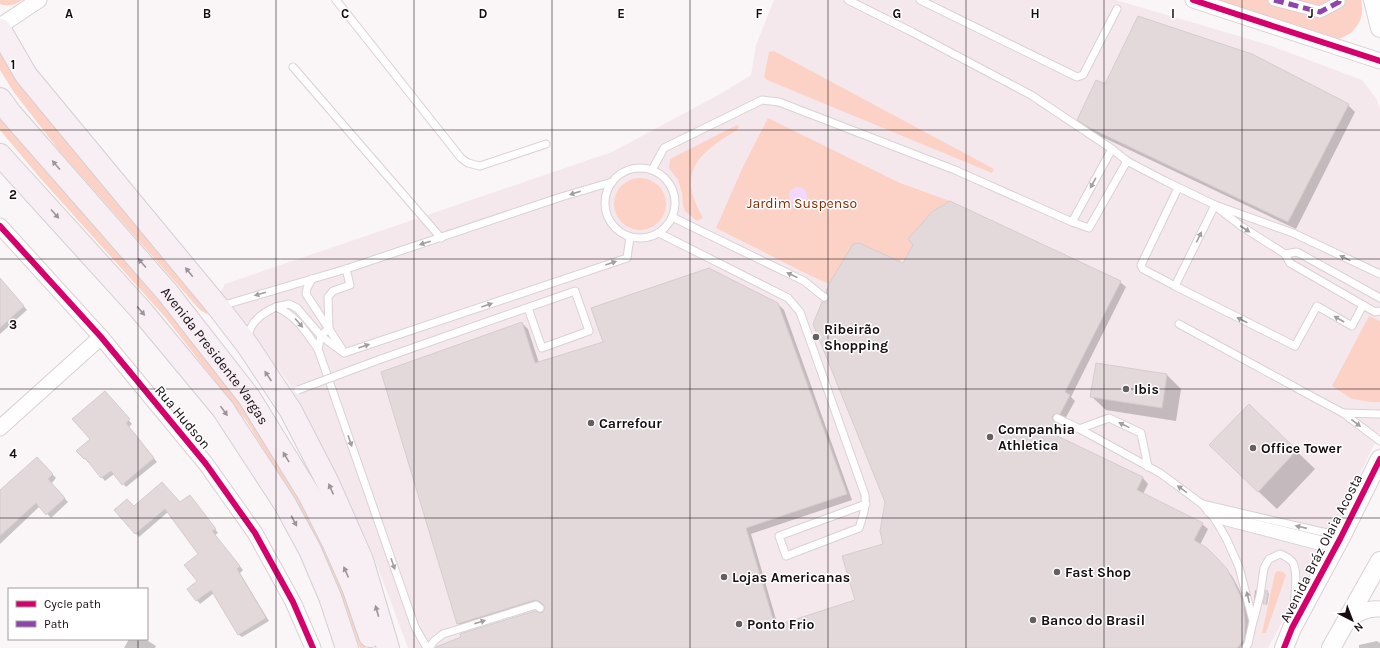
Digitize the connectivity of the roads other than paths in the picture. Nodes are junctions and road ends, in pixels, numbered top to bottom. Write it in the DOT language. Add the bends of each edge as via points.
graph roads {
  1 [pos="39,0"];
  2 [pos="336,0"];
  3 [pos="848,0"];
  4 [pos="920,0"];
  5 [pos="1193,0"];
  6 [pos="1274,0"];
  7 [pos="1338,0"];
  8 [pos="1373,0"];
  9 [pos="1117,9"];
  10 [pos="0,26"];
  11 [pos="1380,28"];
  12 [pos="0,30"];
  13 [pos="1380,61"];
  14 [pos="293,67"];
  15 [pos="0,99"];
  16 [pos="546,144"];
  17 [pos="1112,149"];
  18 [pos="0,155"];
  19 [pos="1127,160"];
  20 [pos="652,170"];
  21 [pos="612,182"];
  22 [pos="1178,188"];
  23 [pos="1215,205"];
  24 [pos="672,217"];
  25 [pos="1072,222"];
  26 [pos="0,226"];
  27 [pos="659,233"];
  28 [pos="630,237"];
  29 [pos="441,238"];
  30 [pos="1285,254"];
  31 [pos="346,269"];
  32 [pos="1380,274"];
  33 [pos="312,279"];
  34 [pos="1175,286"];
  35 [pos="824,297"];
  36 [pos="1380,298"];
  37 [pos="1363,306"];
  38 [pos="218,307"];
  39 [pos="276,307"];
  40 [pos="528,308"];
  41 [pos="1380,311"];
  42 [pos="1179,324"];
  43 [pos="329,328"];
  44 [pos="320,336"];
  45 [pos="101,337"];
  46 [pos="248,346"];
  47 [pos="318,349"];
  48 [pos="344,353"];
  49 [pos="294,398"];
  50 [pos="1344,413"];
  51 [pos="1380,414"];
  52 [pos="1057,418"];
  53 [pos="0,428"];
  54 [pos="1078,429"];
  55 [pos="1380,441"];
  56 [pos="1380,459"];
  57 [pos="1148,467"];
  58 [pos="866,504"];
  59 [pos="1202,504"];
  60 [pos="1208,512"];
  61 [pos="1215,520"];
  62 [pos="1344,530"];
  63 [pos="1380,560"];
  64 [pos="1373,582"];
  65 [pos="540,608"];
  66 [pos="1380,609"];
  67 [pos="1253,621"];
  68 [pos="1292,628"];
  69 [pos="1343,628"];
  70 [pos="313,648"];
  71 [pos="347,648"];
  72 [pos="374,648"];
  73 [pos="388,648"];
  74 [pos="428,648"];
  75 [pos="1245,648"];
  76 [pos="1284,648"];
  77 [pos="1331,648"];
  1 -- 10 [label="street"];
  2 -- 16 [label="lane" via="464,161 480,166"];
  3 -- 17 [label="lane" via="1031,95"];
  4 -- 9 [label="lane" via="1077,77 1083,74"];
  5 -- 13 [label="street"];
  6 -- 7 [label="street" via="1320,12 1339,2"];
  8 -- 11 [label="street"];
  38 -- 12 [label="main road, one-way" via="26,75"];
  14 -- 29 [label="lane"];
  72 -- 15 [label="main road, Avenida Presidente Vargas, one-way" via="353,587 317,510 249,397 167,292"];
  17 -- 19 [label="lane"];
  17 -- 25 [label="lane, one-way"];
  18 -- 71 [label="main road, Avenida Presidente Vargas, one-way" via="140,309 223,409 285,504 310,550 330,596"];
  19 -- 22 [label="lane"];
  19 -- 25 [label="lane" via="1089,228"];
  20 -- 21 [label="lane" via="630,169"];
  20 -- 24 [label="lane" via="670,184 675,206"];
  20 -- 25 [label="lane" via="664,148 762,100 779,102 955,170"];
  21 -- 28 [label="lane" via="606,192 606,214 620,232"];
  21 -- 29 [label="lane, one-way"];
  22 -- 23 [label="lane"];
  22 -- 34 [label="lane" via="1141,265 1143,269"];
  23 -- 30 [label="lane, one-way" via="1241,226"];
  32 -- 23 [label="lane, one-way" via="1293,233"];
  34 -- 23 [label="lane, one-way"];
  24 -- 27 [label="lane"];
  35 -- 24 [label="lane, one-way" via="804,281"];
  26 -- 45 [label="street, Rua Hudson"];
  27 -- 28 [label="lane" via="640,239"];
  27 -- 58 [label="lane" via="788,298 800,312"];
  48 -- 28 [label="lane, one-way" via="627,258"];
  29 -- 31 [label="lane, one-way"];
  30 -- 36 [label="lane" via="1297,252"];
  30 -- 37 [label="lane" via="1290,263"];
  31 -- 33 [label="lane"];
  31 -- 43 [label="lane" via="350,285 333,291 328,297"];
  33 -- 38 [label="lane, one-way"];
  33 -- 43 [label="lane" via="306,294"];
  37 -- 34 [label="lane, one-way" via="1352,326 1316,306 1295,346"];
  37 -- 41 [label="lane" via="1375,312"];
  38 -- 46 [label="main road"];
  39 -- 44 [label="lane" via="289,304 297,308"];
  39 -- 46 [label="lane" via="259,316 252,324"];
  39 -- 47 [label="lane, one-way" via="299,322"];
  40 -- 40 [label="lane" via="575,291 589,331 542,348"];
  40 -- 49 [label="lane, bridge" via="381,359"];
  42 -- 50 [label="lane"];
  43 -- 44 [label="lane"];
  43 -- 48 [label="lane"];
  44 -- 47 [label="lane"];
  44 -- 48 [label="lane"];
  45 -- 53 [label="street"];
  45 -- 70 [label="street, Rua Hudson" via="206,464 255,533 293,602"];
  49 -- 46 [label="main road, one-way"];
  47 -- 74 [label="lane, one-way" via="415,627"];
  73 -- 49 [label="main road, one-way" via="362,560"];
  50 -- 51 [label="lane"];
  50 -- 55 [label="lane, one-way"];
  52 -- 54 [label="lane"];
  54 -- 57 [label="lane"];
  57 -- 54 [label="lane, one-way" via="1141,433 1109,418"];
  56 -- 62 [label="street, Avenida Bráz Olaia Acosta"];
  59 -- 57 [label="lane, one-way"];
  58 -- 58 [label="lane" via="859,528 786,556 779,536"];
  59 -- 60 [label="lane"];
  62 -- 59 [label="lane, one-way" via="1327,533"];
  60 -- 61 [label="lane"];
  60 -- 62 [label="lane" via="1322,540 1337,537"];
  61 -- 62 [label="lane" via="1318,546 1331,545"];
  67 -- 61 [label="lane, one-way" via="1239,567"];
  62 -- 68 [label="street, Avenida Bráz Olaia Acosta"];
  63 -- 64 [label="street"];
  64 -- 69 [label="street"];
  74 -- 65 [label="lane, one-way" via="443,634 536,604"];
  66 -- 69 [label="street" via="1366,610 1358,614"];
  67 -- 68 [label="lane" via="1264,568 1269,559 1280,554 1292,561 1296,577"];
  67 -- 75 [label="lane"];
  68 -- 76 [label="street, Avenida Bráz Olaia Acosta"];
  69 -- 77 [label="street"];
}
